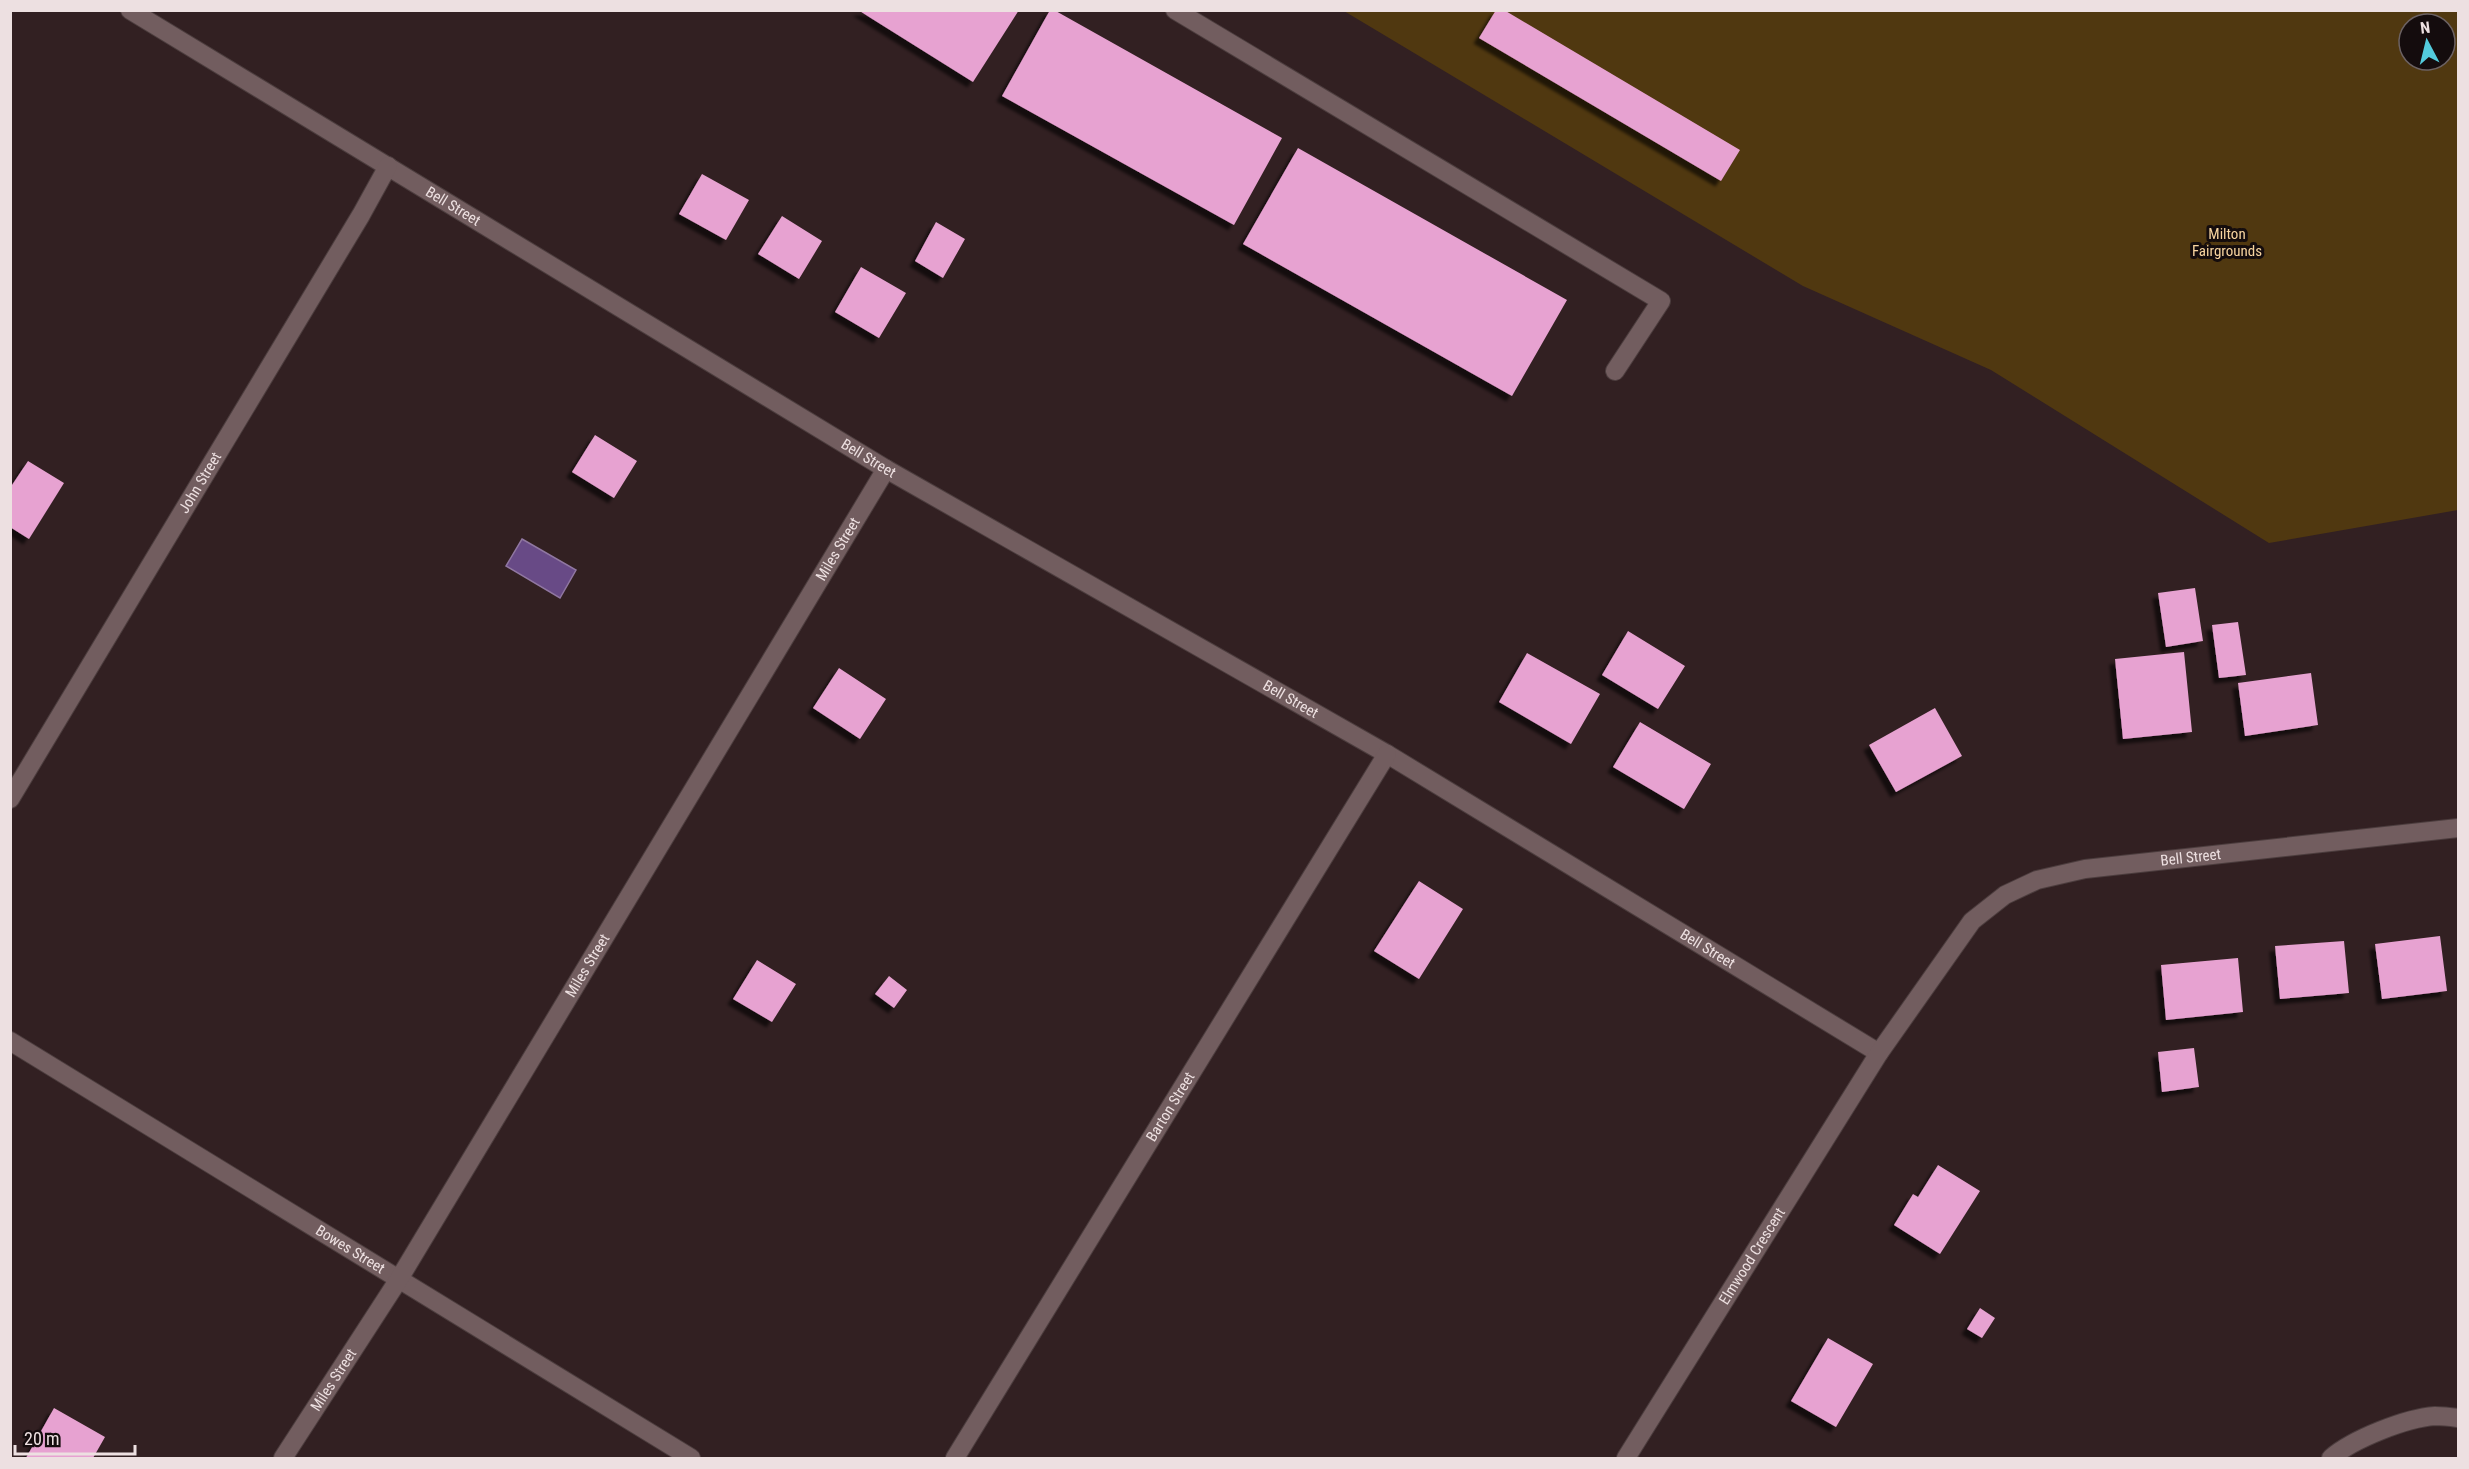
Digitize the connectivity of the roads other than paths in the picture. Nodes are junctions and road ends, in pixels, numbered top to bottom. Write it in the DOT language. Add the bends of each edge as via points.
graph roads {
  1 [pos="130,10"];
  2 [pos="1174,10"];
  3 [pos="388,166"];
  4 [pos="1616,371"];
  5 [pos="886,469"];
  6 [pos="1387,754"];
  7 [pos="10,799"];
  8 [pos="2458,828"];
  9 [pos="10,1041"];
  10 [pos="1879,1053"];
  11 [pos="399,1279"];
  12 [pos="2458,1418"];
  13 [pos="283,1458"];
  14 [pos="691,1458"];
  15 [pos="955,1458"];
  16 [pos="1626,1458"];
  17 [pos="2331,1458"];
  1 -- 3 [label="street, Bell Street"];
  2 -- 4 [label="street" via="1661,301"];
  3 -- 5 [label="street, Bell Street"];
  3 -- 7 [label="street, John Street"];
  5 -- 6 [label="street, Bell Street"];
  5 -- 11 [label="street, Miles Street"];
  6 -- 10 [label="street, Bell Street"];
  6 -- 15 [label="street, Barton Street"];
  8 -- 10 [label="street, Bell Street" via="2085,869 2037,880 2005,895 1971,921"];
  9 -- 11 [label="street, Bowes Street"];
  10 -- 16 [label="street, Elmwood Crescent"];
  11 -- 13 [label="street, Miles Street"];
  11 -- 14 [label="street, Bowes Street"];
  12 -- 17 [label="street" via="2434,1416 2389,1427"];
}
